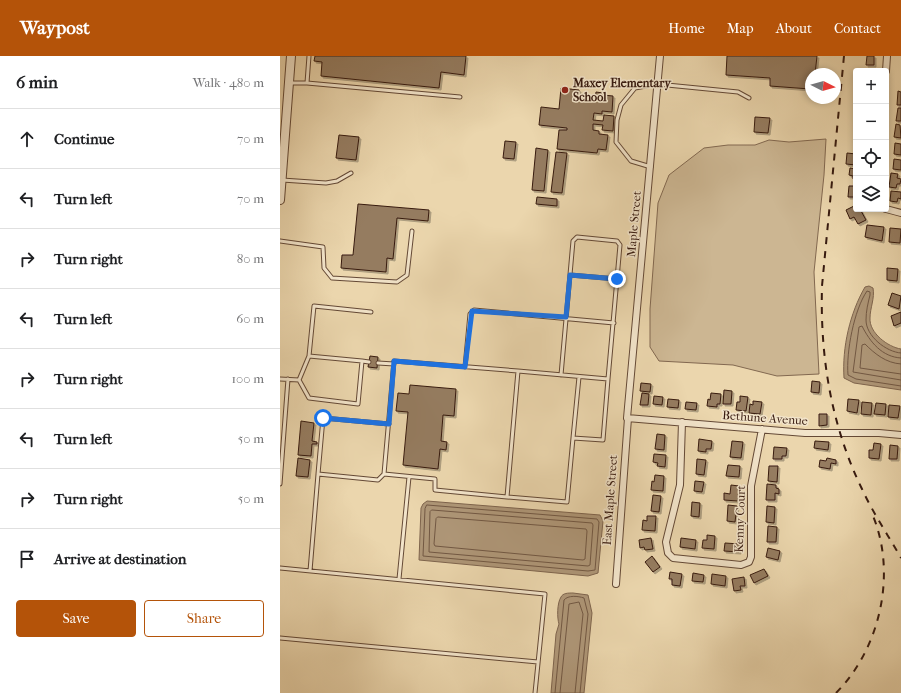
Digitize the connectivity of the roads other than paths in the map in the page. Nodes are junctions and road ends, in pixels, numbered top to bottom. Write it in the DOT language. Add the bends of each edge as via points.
graph roads {
  1 [pos="291,56"];
  2 [pos="309,56"];
  3 [pos="660,56"];
  4 [pos="887,56"];
  5 [pos="886,68"];
  6 [pos="289,83"];
  7 [pos="306,83"];
  8 [pos="657,84"];
  9 [pos="460,97"];
  10 [pos="749,98"];
  11 [pos="650,166"];
  12 [pos="350,173"];
  13 [pos="282,180"];
  14 [pos="280,189"];
  15 [pos="280,200"];
  16 [pos="889,210"];
  17 [pos="901,213"];
  18 [pos="412,231"];
  19 [pos="280,240"];
  20 [pos="570,275"];
  21 [pos="617,279"];
  22 [pos="371,312"];
  23 [pos="566,317"];
  24 [pos="614,323"];
  25 [pos="309,356"];
  26 [pos="362,361"];
  27 [pos="369,362"];
  28 [pos="378,363"];
  29 [pos="394,364"];
  30 [pos="465,367"];
  31 [pos="518,371"];
  32 [pos="561,375"];
  33 [pos="579,376"];
  34 [pos="280,379"];
  35 [pos="288,379"];
  36 [pos="608,379"];
  37 [pos="299,380"];
  38 [pos="628,418"];
  39 [pos="682,422"];
  40 [pos="389,424"];
  41 [pos="762,429"];
  42 [pos="901,435"];
  43 [pos="573,438"];
  44 [pos="318,474"];
  45 [pos="384,474"];
  46 [pos="410,477"];
  47 [pos="280,484"];
  48 [pos="507,497"];
  49 [pos="280,568"];
  50 [pos="310,571"];
  51 [pos="399,579"];
  52 [pos="616,584"];
  53 [pos="280,638"];
  54 [pos="538,662"];
  55 [pos="535,693"];
  1 -- 6 [label="street"];
  2 -- 7 [label="lane"];
  3 -- 8 [label="street, Maple Street"];
  4 -- 5 [label="street"];
  6 -- 7 [label="lane"];
  6 -- 13 [label="street"];
  7 -- 9 [label="lane"];
  8 -- 10 [label="lane" via="738,92"];
  8 -- 11 [label="street, Maple Street"];
  8 -- 11 [label="lane" via="635,88 621,104 617,120 616,142 631,161"];
  11 -- 38 [label="street, Maple Street"];
  12 -- 13 [label="lane" via="337,181 326,183"];
  13 -- 14 [label="street"];
  14 -- 15 [label="street"];
  16 -- 17 [label="street"];
  18 -- 19 [label="lane" via="408,275 397,282 332,278 324,268 323,247"];
  20 -- 21 [label="lane"];
  20 -- 21 [label="lane" via="573,241 576,237 619,242"];
  20 -- 23 [label="lane"];
  21 -- 24 [label="lane"];
  22 -- 25 [label="lane" via="314,306"];
  23 -- 24 [label="lane"];
  23 -- 30 [label="lane" via="472,311"];
  23 -- 32 [label="lane"];
  24 -- 36 [label="lane"];
  25 -- 26 [label="lane"];
  25 -- 37 [label="lane"];
  26 -- 27 [label="lane"];
  26 -- 37 [label="lane" via="358,404 308,398"];
  28 -- 29 [label="lane"];
  29 -- 30 [label="lane" via="394,361"];
  29 -- 40 [label="lane"];
  30 -- 31 [label="lane"];
  31 -- 32 [label="lane"];
  31 -- 48 [label="lane"];
  32 -- 33 [label="lane"];
  33 -- 36 [label="lane"];
  33 -- 43 [label="lane"];
  34 -- 35 [label="lane"];
  35 -- 37 [label="lane"];
  35 -- 47 [label="lane"];
  36 -- 43 [label="lane" via="603,440"];
  38 -- 39 [label="street, Bethune Avenue"];
  38 -- 52 [label="street, East Maple Street"];
  39 -- 41 [label="street, Bethune Avenue"];
  39 -- 41 [label="street, Kenny Court" via="680,484 666,542 668,553 673,558 741,565 749,562 751,557 751,486"];
  40 -- 44 [label="lane" via="323,418"];
  40 -- 45 [label="lane"];
  41 -- 42 [label="street, Bethune Avenue" via="804,433"];
  43 -- 48 [label="lane" via="567,502"];
  44 -- 45 [label="lane" via="378,480"];
  44 -- 50 [label="lane"];
  45 -- 46 [label="lane"];
  46 -- 48 [label="lane" via="435,479 435,490"];
  46 -- 51 [label="lane"];
  49 -- 50 [label="lane"];
  50 -- 51 [label="lane"];
  51 -- 54 [label="lane" via="545,594"];
  53 -- 54 [label="lane"];
  54 -- 55 [label="lane"];
}
